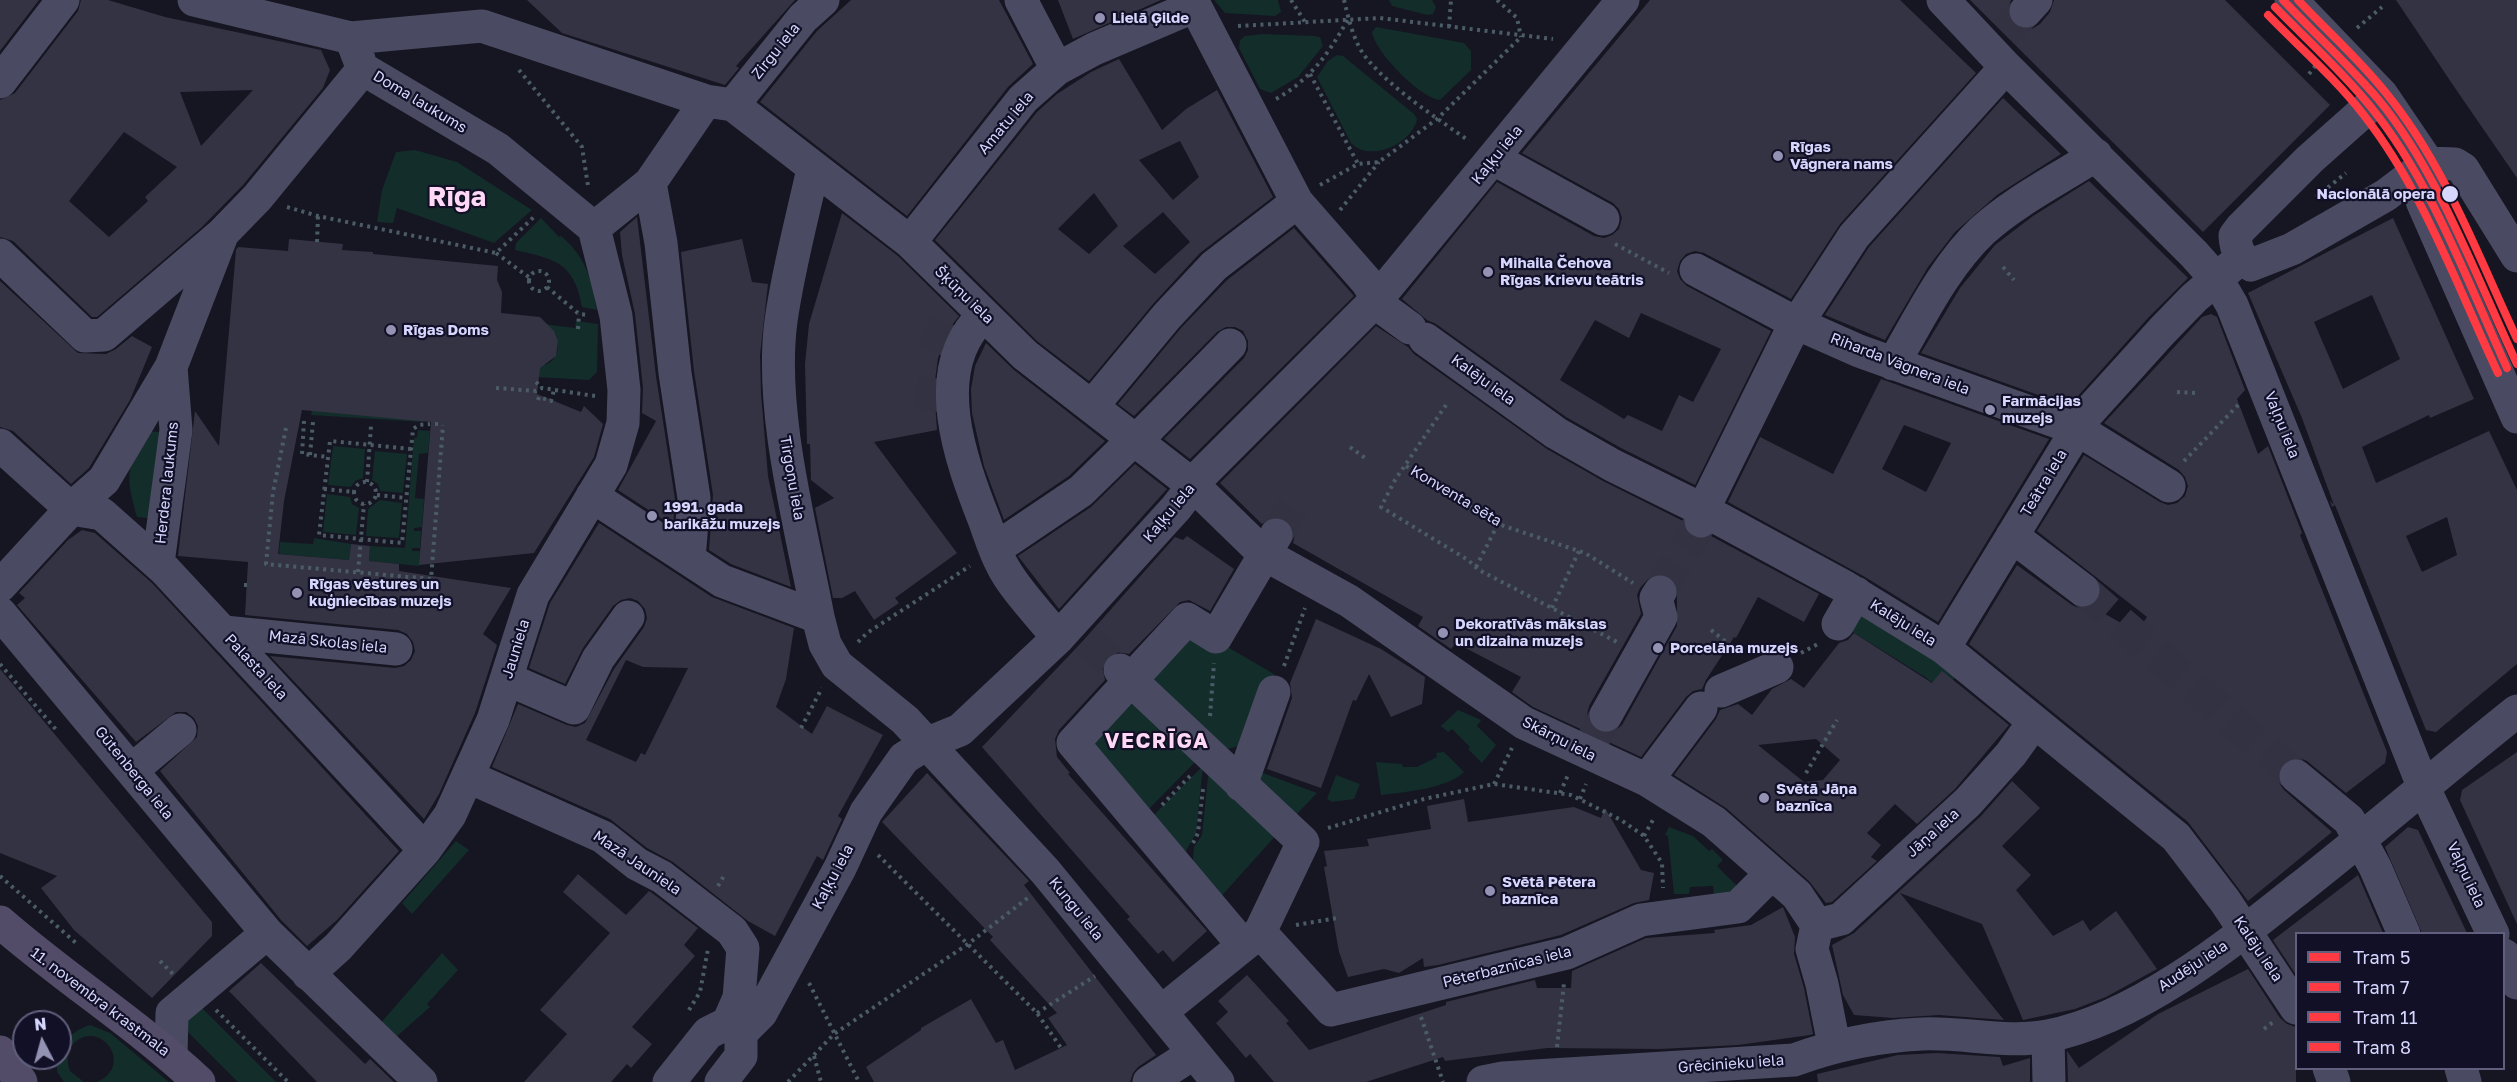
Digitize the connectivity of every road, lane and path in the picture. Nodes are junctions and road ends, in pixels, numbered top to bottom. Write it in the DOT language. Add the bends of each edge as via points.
graph roads {
  1 [pos="63,0"];
  2 [pos="194,0"];
  3 [pos="823,0"];
  4 [pos="1021,0"];
  5 [pos="1291,0"];
  6 [pos="1344,0"];
  7 [pos="1451,0"];
  8 [pos="1497,0"];
  9 [pos="1623,0"];
  10 [pos="1944,0"];
  11 [pos="2291,0"];
  12 [pos="1194,3"];
  13 [pos="2382,7"];
  14 [pos="480,13"];
  15 [pos="1349,18"];
  16 [pos="1305,22"];
  17 [pos="1449,27"];
  18 [pos="2354,31"];
  19 [pos="1209,35"];
  20 [pos="1521,37"];
  21 [pos="351,38"];
  22 [pos="2006,67"];
  23 [pos="2314,68"];
  24 [pos="363,69"];
  25 [pos="518,69"];
  26 [pos="1057,69"];
  27 [pos="1310,74"];
  28 [pos="2308,74"];
  29 [pos="0,82"];
  30 [pos="2382,95"];
  31 [pos="719,103"];
  32 [pos="1251,113"];
  33 [pos="1437,119"];
  34 [pos="2096,154"];
  35 [pos="1494,159"];
  36 [pos="1379,162"];
  37 [pos="2361,163"];
  38 [pos="1358,164"];
  39 [pos="2428,164"];
  40 [pos="813,169"];
  41 [pos="650,183"];
  42 [pos="257,198"];
  43 [pos="1298,204"];
  44 [pos="537,214"];
  45 [pos="318,216"];
  46 [pos="1598,216"];
  47 [pos="2507,218"];
  48 [pos="594,228"];
  49 [pos="1322,231"];
  50 [pos="222,234"];
  51 [pos="317,242"];
  52 [pos="910,242"];
  53 [pos="496,253"];
  54 [pos="0,255"];
  55 [pos="2517,256"];
  56 [pos="2241,258"];
  57 [pos="2003,267"];
  58 [pos="1683,271"];
  59 [pos="530,278"];
  60 [pos="2014,280"];
  61 [pos="2218,280"];
  62 [pos="548,287"];
  63 [pos="1377,299"];
  64 [pos="984,315"];
  65 [pos="1798,324"];
  66 [pos="578,329"];
  67 [pos="1230,345"];
  68 [pos="1893,364"];
  69 [pos="171,366"];
  70 [pos="536,382"];
  71 [pos="2265,382"];
  72 [pos="496,388"];
  73 [pos="542,388"];
  74 [pos="554,390"];
  75 [pos="2177,392"];
  76 [pos="2195,393"];
  77 [pos="538,400"];
  78 [pos="624,401"];
  79 [pos="1093,405"];
  80 [pos="1446,405"];
  81 [pos="2517,417"];
  82 [pos="304,421"];
  83 [pos="313,422"];
  84 [pos="371,426"];
  85 [pos="286,428"];
  86 [pos="2077,429"];
  87 [pos="1136,441"];
  88 [pos="0,444"];
  89 [pos="370,445"];
  90 [pos="1350,447"];
  91 [pos="411,449"];
  92 [pos="310,455"];
  93 [pos="328,457"];
  94 [pos="1368,460"];
  95 [pos="1406,466"];
  96 [pos="1388,475"];
  97 [pos="1395,480"];
  98 [pos="367,482"];
  99 [pos="2166,485"];
  100 [pos="1194,486"];
  101 [pos="324,489"];
  102 [pos="354,492"];
  103 [pos="377,495"];
  104 [pos="592,496"];
  105 [pos="406,498"];
  106 [pos="364,504"];
  107 [pos="71,509"];
  108 [pos="1702,515"];
  109 [pos="1498,524"];
  110 [pos="2012,536"];
  111 [pos="361,539"];
  112 [pos="1270,544"];
  113 [pos="995,549"];
  114 [pos="1579,550"];
  115 [pos="688,559"];
  116 [pos="158,563"];
  117 [pos="1476,567"];
  118 [pos="358,573"];
  119 [pos="1314,582"];
  120 [pos="0,586"];
  121 [pos="2083,590"];
  122 [pos="1856,593"];
  123 [pos="1658,595"];
  124 [pos="1552,608"];
  125 [pos="0,613"];
  126 [pos="627,617"];
  127 [pos="818,617"];
  128 [pos="1838,624"];
  129 [pos="1711,630"];
  130 [pos="224,632"];
  131 [pos="1072,633"];
  132 [pos="1730,645"];
  133 [pos="1944,648"];
  134 [pos="396,650"];
  135 [pos="1641,654"];
  136 [pos="837,665"];
  137 [pos="1777,667"];
  138 [pos="1125,675"];
  139 [pos="507,679"];
  140 [pos="1274,692"];
  141 [pos="813,704"];
  142 [pos="2517,711"];
  143 [pos="1837,720"];
  144 [pos="2034,722"];
  145 [pos="1524,723"];
  146 [pos="801,728"];
  147 [pos="180,730"];
  148 [pos="928,743"];
  149 [pos="1589,751"];
  150 [pos="1207,754"];
  151 [pos="132,770"];
  152 [pos="1806,773"];
  153 [pos="2296,776"];
  154 [pos="468,777"];
  155 [pos="1647,780"];
  156 [pos="1494,784"];
  157 [pos="1241,785"];
  158 [pos="2423,786"];
  159 [pos="1560,793"];
  160 [pos="1580,799"];
  161 [pos="1142,825"];
  162 [pos="856,833"];
  163 [pos="2361,840"];
  164 [pos="1304,842"];
  165 [pos="425,850"];
  166 [pos="1772,873"];
  167 [pos="0,876"];
  168 [pos="1052,879"];
  169 [pos="1665,917"];
  170 [pos="0,922"];
  171 [pos="1817,925"];
  172 [pos="2246,931"];
  173 [pos="2404,932"];
  174 [pos="2493,932"];
  175 [pos="267,933"];
  176 [pos="1251,939"];
  177 [pos="968,944"];
  178 [pos="0,946"];
  179 [pos="83,949"];
  180 [pos="793,950"];
  181 [pos="1567,953"];
  182 [pos="2505,957"];
  183 [pos="160,961"];
  184 [pos="1119,961"];
  185 [pos="308,974"];
  186 [pos="185,983"];
  187 [pos="2517,983"];
  188 [pos="1413,990"];
  189 [pos="2295,1006"];
  190 [pos="1161,1012"];
  191 [pos="1037,1013"];
  192 [pos="117,1016"];
  193 [pos="734,1028"];
  194 [pos="834,1034"];
  195 [pos="2048,1036"];
  196 [pos="1834,1046"];
  197 [pos="1061,1048"];
  198 [pos="0,1052"];
  199 [pos="1194,1053"];
  200 [pos="171,1055"];
  201 [pos="814,1056"];
  202 [pos="1794,1071"];
  203 [pos="1554,1075"];
  204 [pos="1626,1076"];
  205 [pos="21,1082"];
  206 [pos="199,1082"];
  207 [pos="288,1082"];
  208 [pos="421,1082"];
  209 [pos="669,1082"];
  210 [pos="721,1082"];
  211 [pos="788,1082"];
  212 [pos="821,1082"];
  213 [pos="859,1082"];
  214 [pos="1149,1082"];
  215 [pos="1218,1082"];
  216 [pos="1443,1082"];
  217 [pos="1483,1082"];
  218 [pos="2049,1082"];
  1 -- 29 [label="street"];
  2 -- 21 [label="street"];
  3 -- 31 [label="street, Zirgu iela"];
  4 -- 26 [label="street"];
  5 -- 16 [label="path"];
  6 -- 15 [label="path"];
  7 -- 17 [label="path"];
  8 -- 20 [label="path" via="1517,18"];
  9 -- 35 [label="street, Kaļķu iela"];
  10 -- 22 [label="street, Vaļņu iela"];
  11 -- 30 [label="street"];
  12 -- 19 [label="street, Kalēju iela"];
  12 -- 26 [label="street, Amatu iela"];
  13 -- 18 [label="path"];
  14 -- 21 [label="street"];
  14 -- 31 [label="street"];
  15 -- 16 [label="path"];
  15 -- 17 [label="path"];
  15 -- 27 [label="path" via="1331,50"];
  15 -- 33 [label="path" via="1367,60"];
  16 -- 19 [label="path" via="1238,26"];
  17 -- 20 [label="path"];
  19 -- 32 [label="street, Kalēju iela"];
  20 -- 33 [label="path"];
  21 -- 24 [label="street"];
  22 -- 34 [label="street, Vaļņu iela"];
  22 -- 65 [label="street" via="1854,237"];
  23 -- 28 [label="path"];
  24 -- 42 [label="street, Doma laukums"];
  24 -- 48 [label="street, Doma laukums" via="498,149"];
  25 -- 48 [label="path" via="582,147"];
  26 -- 52 [label="street, Amatu iela" via="1023,99"];
  27 -- 32 [label="path"];
  27 -- 38 [label="path"];
  30 -- 39 [label="street"];
  30 -- 56 [label="street" via="2241,228 2235,236"];
  31 -- 40 [label="street, Šķūņu iela"];
  31 -- 41 [label="street"];
  32 -- 43 [label="street, Kalēju iela"];
  33 -- 35 [label="path"];
  33 -- 36 [label="path"];
  34 -- 61 [label="street, Vaļņu iela"];
  34 -- 68 [label="street" via="1976,237 1942,283"];
  35 -- 46 [label="street"];
  35 -- 63 [label="street, Kaļķu iela"];
  36 -- 38 [label="path"];
  36 -- 49 [label="path"];
  37 -- 37 [label="path" via="2345,157 2343,168 2359,180"];
  38 -- 43 [label="path" via="1317,187"];
  39 -- 47 [label="street" via="2455,164 2463,169"];
  39 -- 56 [label="street" via="2386,195 2292,249 2251,265"];
  39 -- 81 [label="street" via="2422,201"];
  40 -- 52 [label="street, Šķūņu iela"];
  40 -- 127 [label="street, Tirgoņu iela" via="781,321 779,369 783,428"];
  41 -- 48 [label="street"];
  41 -- 115 [label="street" via="694,498"];
  42 -- 45 [label="path"];
  42 -- 50 [label="street, Doma laukums"];
  43 -- 49 [label="street, Kalēju iela"];
  43 -- 79 [label="street" via="1214,266"];
  44 -- 53 [label="path"];
  45 -- 51 [label="path"];
  45 -- 53 [label="path"];
  46 -- 58 [label="path" via="1594,232"];
  47 -- 55 [label="street"];
  48 -- 78 [label="street, Jauniela" via="616,316"];
  49 -- 63 [label="street, Kalēju iela"];
  50 -- 54 [label="street, Doma laukums" via="104,335 85,336"];
  50 -- 69 [label="street, Herdera laukums"];
  52 -- 64 [label="street, Šķūņu iela"];
  53 -- 59 [label="path"];
  56 -- 61 [label="street, Teātra iela"];
  57 -- 60 [label="path"];
  58 -- 65 [label="street, Riharda Vāgnera iela"];
  59 -- 62 [label="path" via="534,289"];
  59 -- 62 [label="path" via="534,273 544,273"];
  61 -- 71 [label="street, Vaļņu iela"];
  61 -- 86 [label="street, Teātra iela" via="2194,298 2130,363"];
  62 -- 66 [label="path" via="581,314"];
  63 -- 100 [label="street, Kaļķu iela"];
  63 -- 108 [label="street, Kalēju iela" via="1384,309 1556,433"];
  64 -- 79 [label="street, Šķūņu iela" via="1025,355"];
  64 -- 113 [label="street" via="957,344 947,397 964,465"];
  65 -- 68 [label="street, Riharda Vāgnera iela"];
  65 -- 108 [label="street"];
  67 -- 87 [label="street"];
  68 -- 86 [label="street, Riharda Vāgnera iela"];
  69 -- 107 [label="street, Herdera laukums" via="104,480"];
  69 -- 116 [label="street, Herdera laukums" via="176,430"];
  70 -- 73 [label="path"];
  71 -- 99 [label="path" via="2222,417"];
  71 -- 158 [label="street, Vaļņu iela"];
  72 -- 73 [label="path"];
  73 -- 74 [label="path"];
  74 -- 77 [label="path" via="551,401"];
  74 -- 78 [label="path"];
  75 -- 76 [label="path"];
  78 -- 104 [label="street, Jauniela" via="623,423 611,465"];
  79 -- 87 [label="street, Šķūņu iela"];
  80 -- 95 [label="path"];
  82 -- 92 [label="path" via="302,454"];
  83 -- 92 [label="path"];
  84 -- 89 [label="path"];
  85 -- 118 [label="path" via="273,492 266,564"];
  86 -- 99 [label="street, Riharda Vāgnera iela"];
  86 -- 110 [label="street, Teātra iela"];
  87 -- 100 [label="street, Šķūņu iela"];
  87 -- 113 [label="street" via="1082,491"];
  88 -- 107 [label="street"];
  89 -- 91 [label="path"];
  89 -- 93 [label="path" via="330,441"];
  89 -- 98 [label="path"];
  90 -- 94 [label="path"];
  91 -- 105 [label="path"];
  91 -- 118 [label="path" via="413,429 437,424 431,579"];
  92 -- 93 [label="path"];
  93 -- 101 [label="path"];
  95 -- 97 [label="path, Konventa sēta"];
  95 -- 109 [label="path, Konventa sēta"];
  96 -- 97 [label="path"];
  97 -- 117 [label="path, Konventa sēta" via="1381,507"];
  98 -- 102 [label="path" via="360,483"];
  98 -- 103 [label="path"];
  100 -- 112 [label="street, Skārņu iela"];
  100 -- 131 [label="street, Kaļķu iela"];
  101 -- 102 [label="path"];
  101 -- 111 [label="path" via="319,535"];
  102 -- 106 [label="path" via="358,502"];
  103 -- 105 [label="path"];
  103 -- 106 [label="path" via="374,501"];
  104 -- 115 [label="street"];
  104 -- 139 [label="street, Jauniela" via="532,595"];
  105 -- 111 [label="path" via="402,543"];
  106 -- 111 [label="path"];
  107 -- 116 [label="street, Palasta iela" via="102,514"];
  107 -- 120 [label="street, Herdera laukums"];
  108 -- 122 [label="street, Kalēju iela"];
  109 -- 114 [label="path, Konventa sēta"];
  109 -- 117 [label="path"];
  110 -- 121 [label="street"];
  110 -- 133 [label="street, Teātra iela"];
  111 -- 118 [label="path"];
  112 -- 119 [label="street, Skārņu iela"];
  112 -- 138 [label="street" via="1216,637 1187,619"];
  113 -- 131 [label="street" via="1002,566"];
  113 -- 136 [label="path" via="867,633"];
  114 -- 123 [label="path, Konventa sēta"];
  114 -- 124 [label="path"];
  115 -- 127 [label="street" via="722,581"];
  116 -- 130 [label="street, Palasta iela"];
  117 -- 124 [label="path, Konventa sēta"];
  119 -- 140 [label="path"];
  119 -- 145 [label="street, Skārņu iela" via="1397,633"];
  122 -- 128 [label="street"];
  122 -- 133 [label="street, Kalēju iela"];
  123 -- 135 [label="street" via="1661,617"];
  124 -- 135 [label="path, Konventa sēta"];
  125 -- 151 [label="street, Gūtenberga iela"];
  126 -- 139 [label="street" via="598,659 574,708"];
  127 -- 136 [label="street, Tirgoņu iela" via="825,644"];
  129 -- 132 [label="path"];
  130 -- 134 [label="street, Mazā Skolas iela"];
  130 -- 165 [label="street, Palasta iela"];
  131 -- 148 [label="street, Kaļķu iela" via="960,730"];
  133 -- 144 [label="street, Kalēju iela"];
  135 -- 149 [label="street"];
  136 -- 148 [label="street, Tirgoņu iela"];
  137 -- 155 [label="street" via="1711,699"];
  138 -- 150 [label="street"];
  138 -- 161 [label="street" via="1073,743"];
  139 -- 154 [label="street, Jauniela"];
  140 -- 157 [label="street"];
  141 -- 146 [label="path"];
  142 -- 158 [label="street, Audēju iela"];
  143 -- 152 [label="path"];
  144 -- 171 [label="street, Jāņa iela" via="2016,758 1841,919"];
  144 -- 172 [label="street, Kalēju iela" via="2176,837"];
  145 -- 149 [label="street, Skārņu iela"];
  145 -- 156 [label="path"];
  147 -- 151 [label="street"];
  148 -- 162 [label="street, Kaļķu iela" via="904,758"];
  148 -- 168 [label="street, Kungu iela"];
  149 -- 155 [label="street, Skārņu iela"];
  149 -- 159 [label="path" via="1568,774"];
  149 -- 160 [label="path" via="1587,783"];
  150 -- 157 [label="street"];
  150 -- 161 [label="path" via="1201,765"];
  151 -- 175 [label="street, Gūtenberga iela"];
  153 -- 163 [label="street" via="2349,820"];
  154 -- 165 [label="street, Jauniela" via="450,815"];
  154 -- 193 [label="street, Mazā Jauniela" via="603,837 732,931 727,942 722,1002"];
  155 -- 166 [label="street, Skārņu iela" via="1714,822"];
  156 -- 159 [label="path"];
  156 -- 164 [label="path" via="1335,825"];
  157 -- 164 [label="street"];
  158 -- 163 [label="street, Audēju iela"];
  158 -- 174 [label="street, Vaļņu iela"];
  159 -- 160 [label="path"];
  160 -- 169 [label="path" via="1644,836 1662,863"];
  161 -- 176 [label="street"];
  162 -- 177 [label="path"];
  162 -- 180 [label="street, Kaļķu iela"];
  163 -- 172 [label="street, Audēju iela"];
  163 -- 173 [label="street"];
  164 -- 176 [label="street"];
  165 -- 185 [label="street, Jauniela" via="338,947"];
  166 -- 169 [label="street, Pēterbaznīcas iela" via="1738,907"];
  166 -- 171 [label="street, Skārņu iela" via="1797,895"];
  167 -- 179 [label="path"];
  168 -- 177 [label="path"];
  168 -- 184 [label="street, Kungu iela"];
  169 -- 181 [label="street, Pēterbaznīcas iela" via="1641,920"];
  170 -- 192 [label="main road, 11. novembra krastmala"];
  171 -- 196 [label="street" via="1812,950"];
  172 -- 189 [label="street, Kalēju iela"];
  172 -- 195 [label="street, Audēju iela" via="2166,986 2102,1018"];
  175 -- 185 [label="street"];
  175 -- 186 [label="street"];
  176 -- 188 [label="street, Pēterbaznīcas iela" via="1331,1010"];
  176 -- 190 [label="street"];
  177 -- 191 [label="path"];
  177 -- 194 [label="path"];
  178 -- 192 [label="main road" via="90,1007"];
  180 -- 193 [label="street, Kaļķu iela" via="761,1013"];
  180 -- 194 [label="path"];
  181 -- 188 [label="street, Pēterbaznīcas iela"];
  181 -- 203 [label="path"];
  182 -- 187 [label="street"];
  183 -- 186 [label="path"];
  184 -- 190 [label="street, Kungu iela"];
  184 -- 191 [label="path"];
  185 -- 208 [label="street"];
  186 -- 200 [label="street" via="172,1013"];
  186 -- 207 [label="path"];
  188 -- 216 [label="path"];
  190 -- 199 [label="street, Kungu iela"];
  191 -- 197 [label="path"];
  192 -- 200 [label="main road, 11. novembra krastmala"];
  193 -- 209 [label="street, Kaļķu iela" via="708,1033"];
  193 -- 210 [label="street" via="741,1056"];
  194 -- 201 [label="path"];
  194 -- 213 [label="path"];
  195 -- 196 [label="street, Audēju iela" via="2007,1039 1922,1034"];
  195 -- 218 [label="street"];
  196 -- 202 [label="street, Grēcinieku iela"];
  198 -- 205 [label="main road"];
  199 -- 214 [label="street"];
  199 -- 215 [label="street, Kungu iela"];
  200 -- 206 [label="main road, 11. novembra krastmala"];
  201 -- 211 [label="path"];
  201 -- 212 [label="path"];
  202 -- 204 [label="street, Grēcinieku iela"];
  203 -- 204 [label="street, Grēcinieku iela"];
  203 -- 217 [label="street, Grēcinieku iela"];
}
